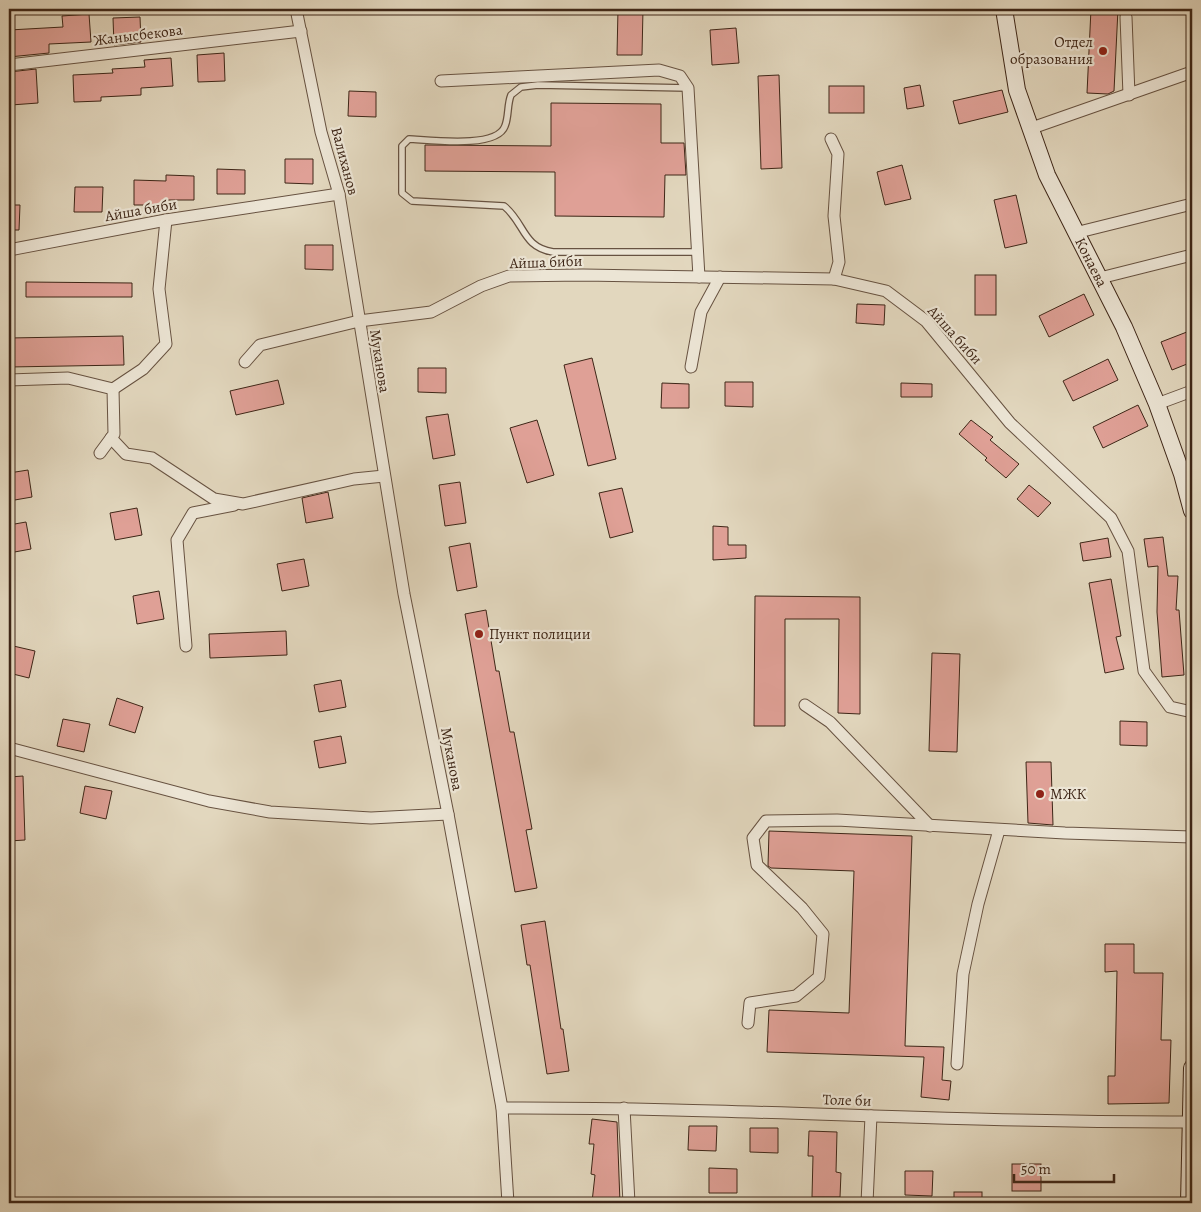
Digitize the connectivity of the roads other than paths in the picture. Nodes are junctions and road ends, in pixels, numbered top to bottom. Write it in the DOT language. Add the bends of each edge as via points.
graph roads {
  1 [pos="296,9"];
  2 [pos="1004,9"];
  3 [pos="1126,17"];
  4 [pos="301,31"];
  5 [pos="9,65"];
  6 [pos="1192,72"];
  7 [pos="441,82"];
  8 [pos="688,88"];
  9 [pos="1129,95"];
  10 [pos="1032,128"];
  11 [pos="831,139"];
  12 [pos="339,194"];
  13 [pos="1192,204"];
  14 [pos="166,220"];
  15 [pos="1075,233"];
  16 [pos="9,250"];
  17 [pos="698,252"];
  18 [pos="1192,255"];
  19 [pos="699,277"];
  20 [pos="720,277"];
  21 [pos="1100,278"];
  22 [pos="834,280"];
  23 [pos="359,321"];
  24 [pos="246,362"];
  25 [pos="691,367"];
  26 [pos="9,380"];
  27 [pos="113,389"];
  28 [pos="1192,391"];
  29 [pos="1157,404"];
  30 [pos="111,438"];
  31 [pos="100,453"];
  32 [pos="384,476"];
  33 [pos="244,504"];
  34 [pos="1192,512"];
  35 [pos="186,646"];
  36 [pos="806,705"];
  37 [pos="1192,712"];
  38 [pos="9,748"];
  39 [pos="448,814"];
  40 [pos="930,826"];
  41 [pos="999,830"];
  42 [pos="1192,837"];
  43 [pos="748,1023"];
  44 [pos="957,1064"];
  45 [pos="1192,1068"];
  46 [pos="502,1108"];
  47 [pos="624,1108"];
  48 [pos="1191,1114"];
  49 [pos="871,1116"];
  50 [pos="508,1203"];
  51 [pos="629,1203"];
  52 [pos="867,1203"];
  53 [pos="1189,1203"];
  1 -- 4 [label="street, Валиханов"];
  2 -- 10 [label="main road, Конаева" via="1017,90"];
  3 -- 9 [label="street"];
  4 -- 5 [label="street, Жанысбекова"];
  4 -- 12 [label="street, Валиханов" via="321,132"];
  6 -- 9 [label="street"];
  7 -- 8 [label="street" via="660,70 680,76"];
  8 -- 17 [label="street"];
  8 -- 17 [label="lane" via="567,84 521,87 511,95 506,125 499,135 481,140 409,139 404,142 402,192 412,201 504,206 526,237 539,249 553,252"];
  9 -- 10 [label="street"];
  10 -- 15 [label="main road, Конаева" via="1047,175"];
  11 -- 22 [label="street" via="838,154 834,216 840,262"];
  12 -- 14 [label="street, Айша биби"];
  12 -- 23 [label="street, Валиханов"];
  13 -- 15 [label="street"];
  14 -- 16 [label="street, Айша биби"];
  14 -- 27 [label="street" via="159,289 166,344 143,368"];
  15 -- 21 [label="main road, Конаева"];
  17 -- 19 [label="street"];
  18 -- 21 [label="street"];
  19 -- 20 [label="street, Айша биби"];
  19 -- 23 [label="street, Айша биби" via="509,276 481,286 431,312"];
  20 -- 22 [label="street, Айша биби"];
  20 -- 25 [label="street" via="701,312"];
  21 -- 29 [label="main road, Конаева"];
  22 -- 37 [label="street, Айша биби" via="886,292 926,321 1010,423 1111,518 1128,551 1144,670 1170,707"];
  23 -- 24 [label="street, Айша биби" via="260,345"];
  23 -- 32 [label="street, Муканова"];
  26 -- 27 [label="street" via="68,378"];
  27 -- 30 [label="street" via="114,434"];
  28 -- 29 [label="street"];
  29 -- 34 [label="main road, Конаева"];
  30 -- 31 [label="street"];
  30 -- 33 [label="street" via="126,454 152,458 214,499"];
  32 -- 33 [label="street" via="354,479"];
  32 -- 39 [label="street, Муканова"];
  33 -- 35 [label="street" via="193,513 177,540"];
  36 -- 40 [label="street" via="830,722"];
  38 -- 39 [label="street" via="209,801 270,812 371,818"];
  39 -- 46 [label="street, Муканова"];
  40 -- 41 [label="street"];
  40 -- 43 [label="street" via="838,820 766,821 753,838 757,865 802,908 823,934 819,977 796,996 750,1003"];
  41 -- 42 [label="street"];
  41 -- 44 [label="street" via="963,974"];
  45 -- 48 [label="main road"];
  46 -- 47 [label="street, Толе би"];
  46 -- 50 [label="street, Муканова"];
  47 -- 49 [label="street, Толе би"];
  47 -- 51 [label="street"];
  48 -- 49 [label="street, Толе би" via="949,1120"];
  48 -- 53 [label="main road"];
  49 -- 52 [label="street"];
}
